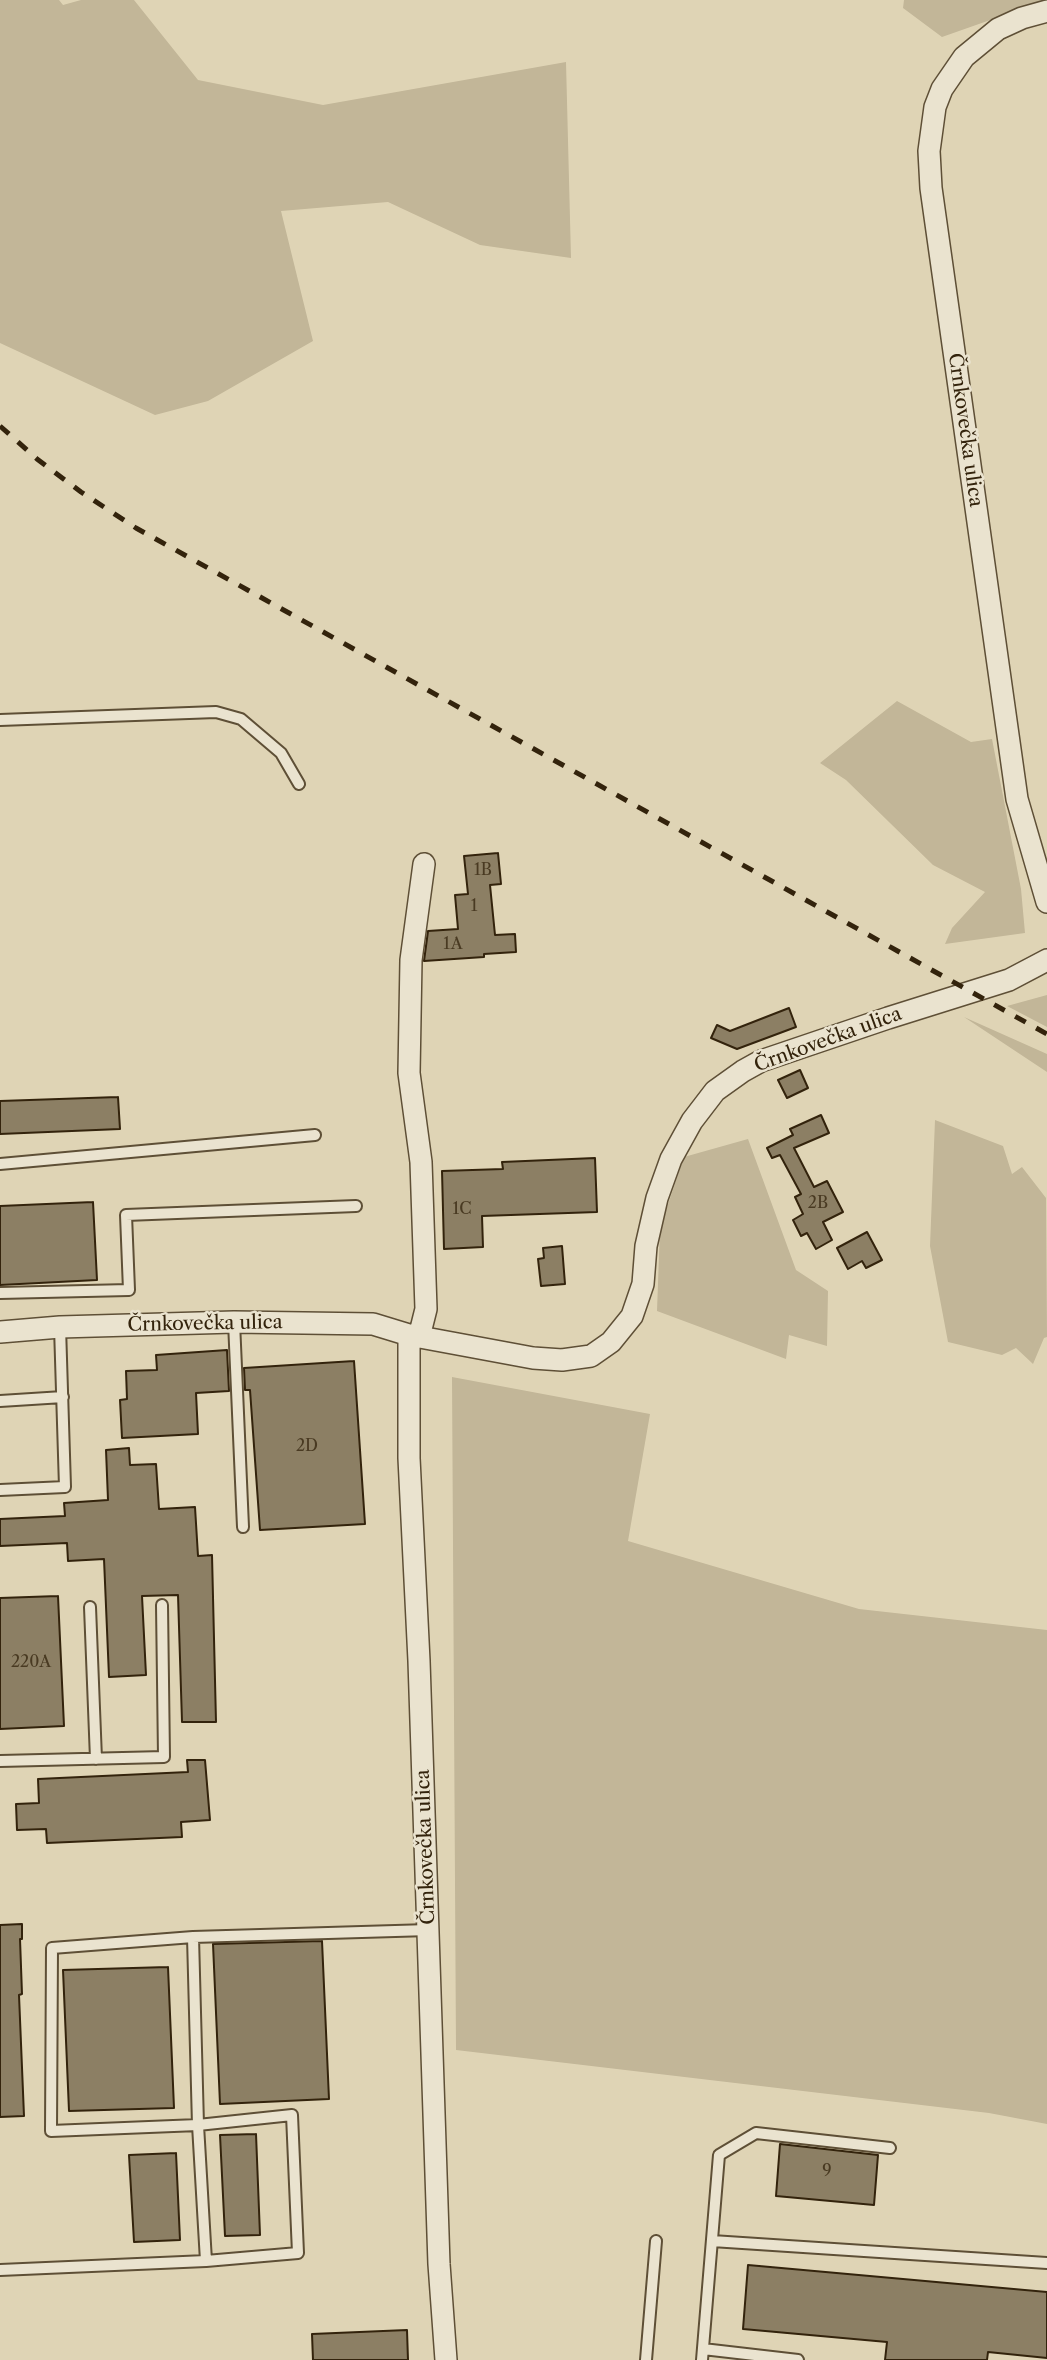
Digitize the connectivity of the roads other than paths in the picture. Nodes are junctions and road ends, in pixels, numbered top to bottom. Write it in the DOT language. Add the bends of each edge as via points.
graph roads {
  1 [pos="1047,11"];
  2 [pos="0,720"];
  3 [pos="299,784"];
  4 [pos="424,864"];
  5 [pos="1047,902"];
  6 [pos="1047,960"];
  7 [pos="315,1135"];
  8 [pos="0,1164"];
  9 [pos="356,1206"];
  10 [pos="0,1293"];
  11 [pos="233,1322"];
  12 [pos="60,1327"];
  13 [pos="0,1332"];
  14 [pos="414,1336"];
  15 [pos="62,1397"];
  16 [pos="0,1401"];
  17 [pos="0,1490"];
  18 [pos="243,1527"];
  19 [pos="162,1605"];
  20 [pos="90,1607"];
  21 [pos="96,1759"];
  22 [pos="0,1761"];
  23 [pos="429,1930"];
  24 [pos="193,1937"];
  25 [pos="198,2125"];
  26 [pos="890,2148"];
  27 [pos="656,2241"];
  28 [pos="712,2241"];
  29 [pos="206,2261"];
  30 [pos="1047,2263"];
  31 [pos="0,2270"];
  32 [pos="702,2354"];
  33 [pos="446,2360"];
  34 [pos="646,2360"];
  35 [pos="798,2360"];
  1 -- 5 [label="street, Črnkovečka ulica" via="998,29 964,57 935,107 929,151 1017,799"];
  2 -- 3 [label="lane" via="216,712 241,719 281,753"];
  4 -- 14 [label="street" via="411,960 409,1073 421,1162 426,1309"];
  6 -- 14 [label="street, Črnkovečka ulica" via="1009,980 761,1061 715,1091 671,1159 657,1198 643,1284 632,1316 611,1342 591,1356 533,1358"];
  7 -- 8 [label="lane"];
  9 -- 10 [label="lane" via="126,1215 129,1290"];
  11 -- 12 [label="street, Črnkovečka ulica"];
  11 -- 14 [label="street, Črnkovečka ulica" via="373,1324"];
  11 -- 18 [label="lane"];
  12 -- 13 [label="street, Črnkovečka ulica"];
  12 -- 15 [label="lane"];
  14 -- 23 [label="street, Črnkovečka ulica" via="409,1458"];
  15 -- 16 [label="lane"];
  15 -- 17 [label="lane" via="65,1487"];
  19 -- 21 [label="lane" via="164,1757"];
  20 -- 21 [label="lane"];
  21 -- 22 [label="lane"];
  23 -- 24 [label="lane"];
  23 -- 33 [label="street, Črnkovečka ulica"];
  24 -- 25 [label="lane"];
  24 -- 25 [label="lane" via="52,1948 51,2131"];
  25 -- 29 [label="lane"];
  25 -- 29 [label="lane" via="292,2115 298,2253"];
  26 -- 28 [label="lane" via="756,2133 719,2155"];
  27 -- 34 [label="lane"];
  28 -- 30 [label="lane"];
  28 -- 32 [label="lane"];
  29 -- 31 [label="lane"];
  32 -- 35 [label="lane"];
}
